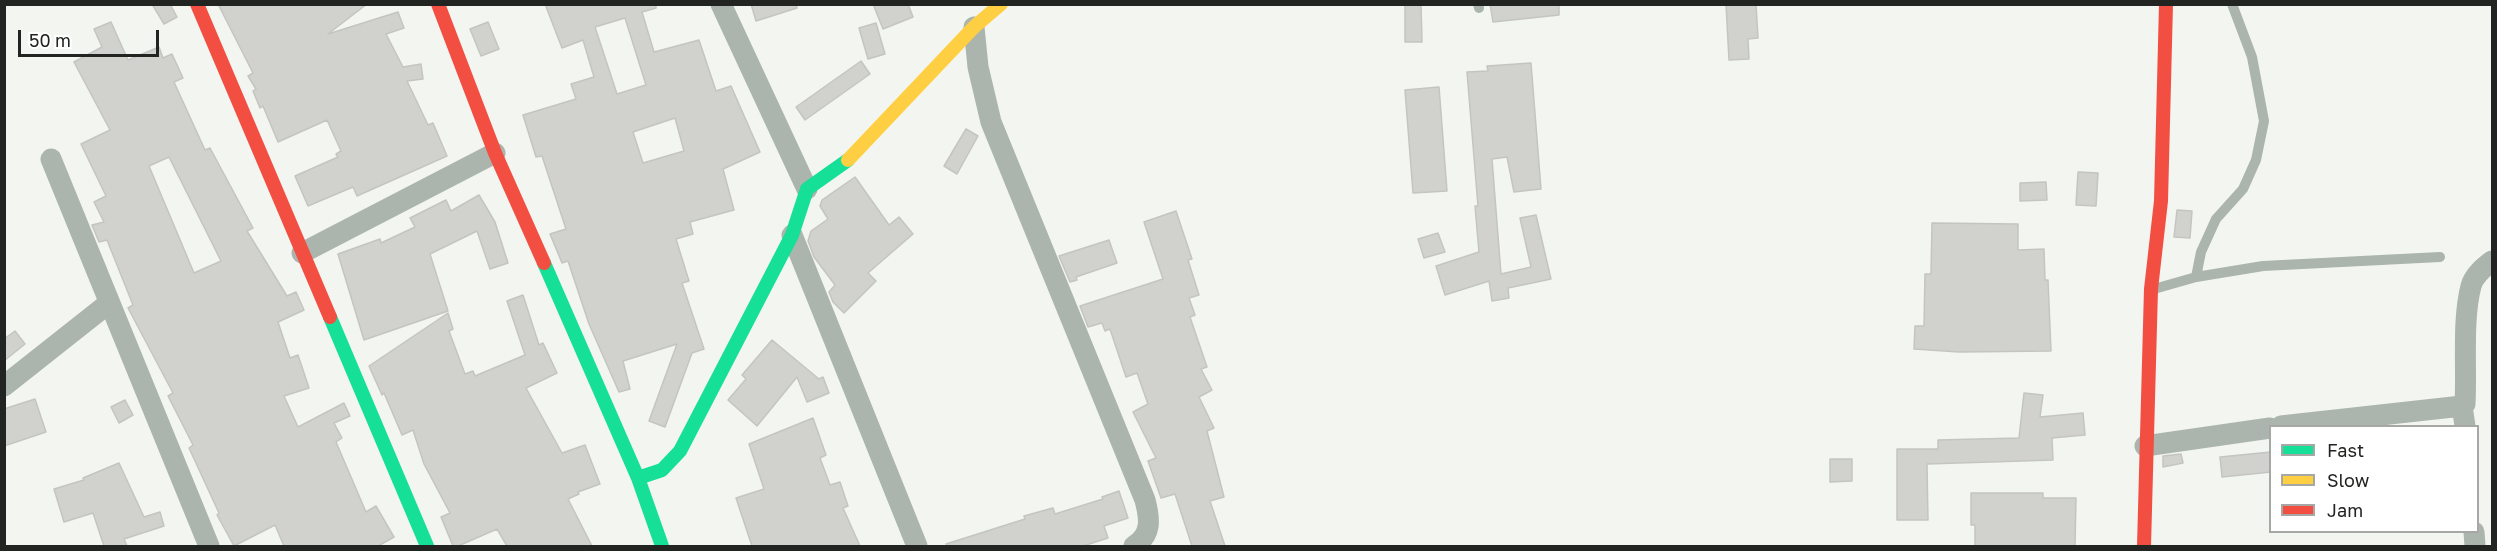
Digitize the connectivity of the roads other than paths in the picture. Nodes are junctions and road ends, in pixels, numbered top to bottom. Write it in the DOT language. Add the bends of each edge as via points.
graph roads {
  1 [pos="197,4"];
  2 [pos="438,4"];
  3 [pos="721,4"];
  4 [pos="2166,4"];
  5 [pos="2232,4"];
  6 [pos="996,6"];
  7 [pos="974,27"];
  8 [pos="495,153"];
  9 [pos="51,159"];
  10 [pos="807,189"];
  11 [pos="792,235"];
  12 [pos="302,253"];
  13 [pos="2440,257"];
  14 [pos="2493,261"];
  15 [pos="2196,277"];
  16 [pos="2151,290"];
  17 [pos="109,303"];
  18 [pos="4,386"];
  19 [pos="2463,416"];
  20 [pos="2299,425"];
  21 [pos="2269,428"];
  22 [pos="2145,446"];
  23 [pos="638,478"];
  24 [pos="209,546"];
  25 [pos="426,546"];
  26 [pos="662,546"];
  27 [pos="917,546"];
  28 [pos="1134,546"];
  29 [pos="2144,546"];
  1 -- 12 [label="street"];
  2 -- 8 [label="street"];
  3 -- 10 [label="street"];
  4 -- 16 [label="street" via="2161,201"];
  5 -- 15 [label="lane" via="2252,57 2264,121 2256,160 2243,189 2216,219 2201,252"];
  6 -- 7 [label="street"];
  7 -- 10 [label="street" via="842,166"];
  7 -- 28 [label="street" via="978,67 991,122 1150,519 1147,534"];
  8 -- 12 [label="street"];
  8 -- 23 [label="street"];
  9 -- 17 [label="street"];
  10 -- 11 [label="street"];
  11 -- 23 [label="street" via="680,451 654,476"];
  11 -- 27 [label="street"];
  12 -- 25 [label="street"];
  13 -- 15 [label="lane" via="2273,265"];
  14 -- 19 [label="street" via="2472,284"];
  15 -- 16 [label="lane"];
  16 -- 22 [label="street"];
  17 -- 18 [label="street"];
  17 -- 24 [label="street"];
  19 -- 20 [label="street"];
  21 -- 22 [label="street"];
  22 -- 29 [label="street"];
  23 -- 26 [label="street"];
}
